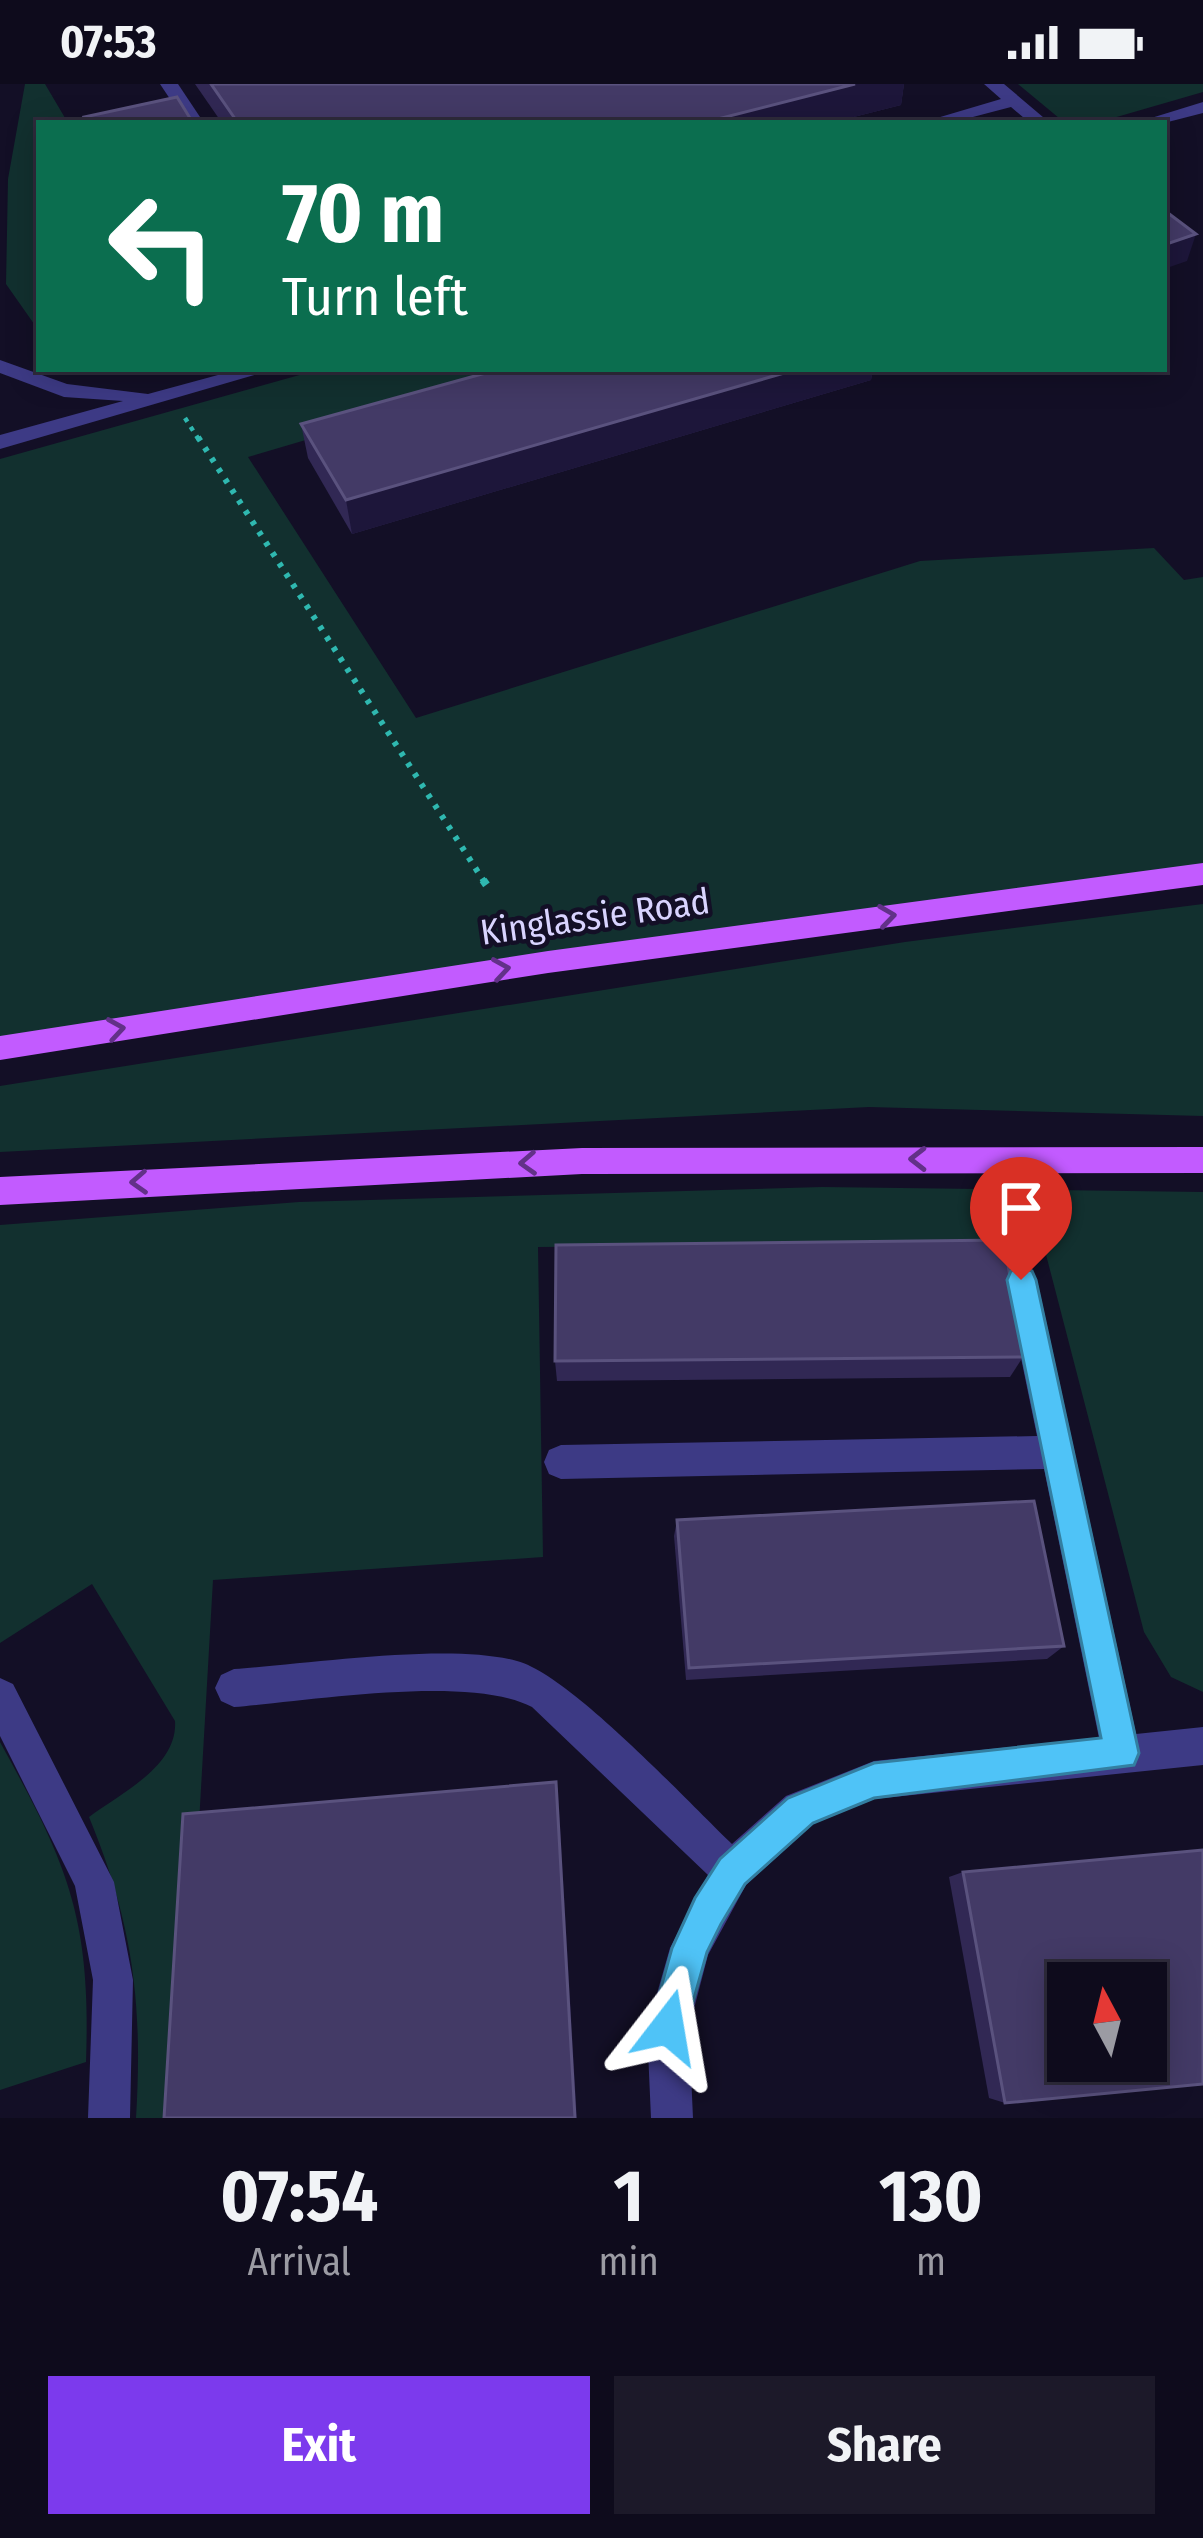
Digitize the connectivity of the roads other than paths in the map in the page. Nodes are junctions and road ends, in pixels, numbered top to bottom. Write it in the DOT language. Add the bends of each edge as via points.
graph roads {
  1 [pos="169,84"];
  2 [pos="993,84"];
  3 [pos="1014,101"];
  4 [pos="1203,107"];
  5 [pos="193,120"];
  6 [pos="941,120"];
  7 [pos="1037,120"];
  8 [pos="1155,120"];
  9 [pos="0,366"];
  10 [pos="254,372"];
  11 [pos="171,396"];
  12 [pos="0,442"];
  13 [pos="1203,874"];
  14 [pos="0,1048"];
  15 [pos="1203,1160"];
  16 [pos="0,1191"];
  17 [pos="1021,1280"];
  18 [pos="1058,1452"];
  19 [pos="561,1462"];
  20 [pos="234,1688"];
  21 [pos="0,1696"];
  22 [pos="1203,1746"];
  23 [pos="1121,1753"];
  24 [pos="732,1871"];
  25 [pos="110,2118"];
  26 [pos="671,2118"];
  1 -- 5 [label="street"];
  2 -- 3 [label="street"];
  3 -- 6 [label="street"];
  3 -- 7 [label="street"];
  4 -- 8 [label="street"];
  9 -- 11 [label="street" via="64,390"];
  10 -- 11 [label="street"];
  11 -- 12 [label="street"];
  14 -- 13 [label="main road, Kinglassie Road, one-way" via="548,962"];
  15 -- 16 [label="main road, one-way" via="581,1161"];
  17 -- 18 [label="street"];
  18 -- 19 [label="street"];
  18 -- 23 [label="street"];
  20 -- 24 [label="street" via="467,1672 517,1679 545,1694"];
  21 -- 25 [label="street" via="94,1882 112,1981"];
  22 -- 23 [label="street"];
  23 -- 24 [label="street" via="874,1780 800,1810"];
  24 -- 26 [label="street" via="676,1988 668,2027"];
}
